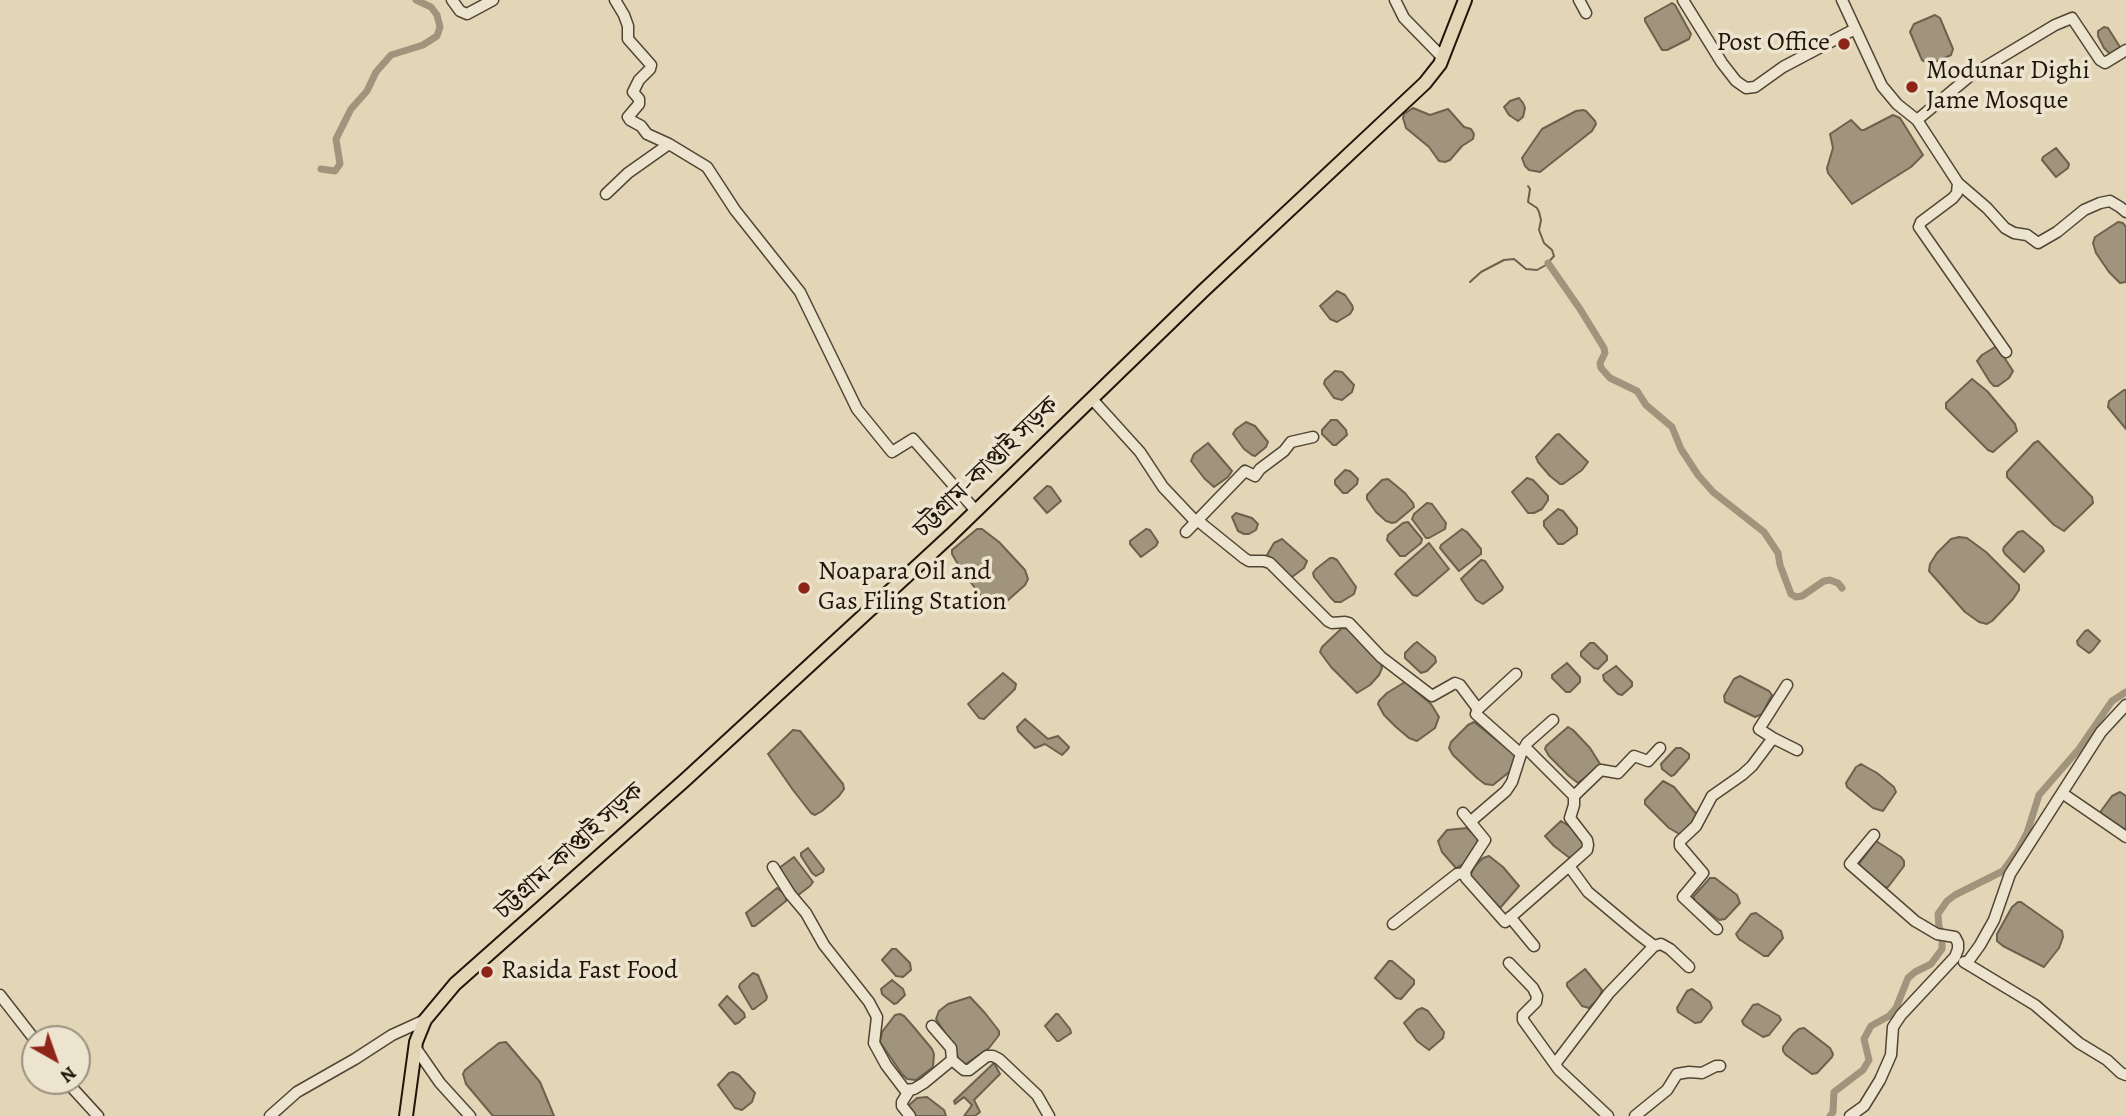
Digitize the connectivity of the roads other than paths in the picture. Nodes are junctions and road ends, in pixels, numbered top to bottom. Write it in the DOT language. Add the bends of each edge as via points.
graph roads {
  1 [pos="452,0"];
  2 [pos="494,0"];
  3 [pos="615,0"];
  4 [pos="1395,0"];
  5 [pos="1465,0"];
  6 [pos="1579,0"];
  7 [pos="1683,0"];
  8 [pos="1842,0"];
  9 [pos="1586,13"];
  10 [pos="1855,29"];
  11 [pos="2126,50"];
  12 [pos="1443,58"];
  13 [pos="1917,120"];
  14 [pos="669,144"];
  15 [pos="1958,183"];
  16 [pos="606,194"];
  17 [pos="2126,212"];
  18 [pos="2006,352"];
  19 [pos="1092,399"];
  20 [pos="1313,437"];
  21 [pos="976,511"];
  22 [pos="1197,521"];
  23 [pos="1186,532"];
  24 [pos="1516,674"];
  25 [pos="1787,685"];
  26 [pos="2126,705"];
  27 [pos="1478,709"];
  28 [pos="1553,720"];
  29 [pos="1773,738"];
  30 [pos="1660,748"];
  31 [pos="1797,750"];
  32 [pos="1523,751"];
  33 [pos="2062,793"];
  34 [pos="1574,796"];
  35 [pos="1463,813"];
  36 [pos="1470,822"];
  37 [pos="1874,835"];
  38 [pos="2126,837"];
  39 [pos="1569,866"];
  40 [pos="773,867"];
  41 [pos="1465,873"];
  42 [pos="1510,917"];
  43 [pos="1393,925"];
  44 [pos="1717,929"];
  45 [pos="1534,946"];
  46 [pos="1654,946"];
  47 [pos="1955,957"];
  48 [pos="1509,963"];
  49 [pos="1967,963"];
  50 [pos="1689,967"];
  51 [pos="0,995"];
  52 [pos="425,1020"];
  53 [pos="23,1025"];
  54 [pos="932,1026"];
  55 [pos="415,1047"];
  56 [pos="952,1059"];
  57 [pos="1555,1064"];
  58 [pos="1720,1066"];
  59 [pos="2126,1075"];
  60 [pos="909,1091"];
  61 [pos="79,1095"];
  62 [pos="98,1116"];
  63 [pos="270,1116"];
  64 [pos="406,1116"];
  65 [pos="470,1116"];
  66 [pos="910,1116"];
  67 [pos="1049,1116"];
  68 [pos="1608,1116"];
  69 [pos="1635,1116"];
  70 [pos="1850,1116"];
  1 -- 2 [label="street" via="467,14"];
  3 -- 14 [label="street" via="628,26 628,39 651,65 633,92 639,104 628,117 647,134"];
  4 -- 12 [label="street" via="1404,19"];
  5 -- 12 [label="main road, চট্টগ্রাম-কাপ্তাই সড়ক"];
  6 -- 9 [label="street"];
  7 -- 10 [label="street" via="1722,63 1746,88"];
  8 -- 10 [label="street"];
  10 -- 13 [label="street" via="1882,86"];
  11 -- 13 [label="street" via="2105,63 2072,19 1969,76"];
  12 -- 19 [label="main road, চট্টগ্রাম-কাপ্তাই সড়ক" via="1425,83"];
  13 -- 15 [label="street"];
  14 -- 16 [label="street"];
  14 -- 21 [label="street" via="707,167 800,292 858,409 892,452 913,439"];
  15 -- 17 [label="street" via="2005,228 2038,243 2100,203 2110,201"];
  15 -- 18 [label="street" via="1953,198 1919,227"];
  19 -- 21 [label="main road, চট্টগ্রাম-কাপ্তাই সড়ক"];
  19 -- 22 [label="street" via="1140,452 1163,487"];
  20 -- 22 [label="street" via="1291,442 1255,476 1245,471"];
  21 -- 52 [label="main road, চট্টগ্রাম-কাপ্তাই সড়ক" via="456,984"];
  22 -- 23 [label="street"];
  22 -- 27 [label="street" via="1249,561 1270,563 1328,621 1345,621 1381,657 1432,696 1455,683"];
  24 -- 27 [label="street"];
  25 -- 29 [label="street" via="1759,729"];
  26 -- 33 [label="street" via="2101,732"];
  27 -- 32 [label="street" via="1476,714"];
  28 -- 32 [label="street"];
  29 -- 31 [label="street"];
  29 -- 44 [label="street" via="1752,766 1712,796 1696,826 1680,841 1703,873 1683,897"];
  30 -- 34 [label="street" via="1648,761 1634,756 1618,773 1601,770"];
  32 -- 34 [label="street"];
  32 -- 36 [label="street" via="1506,791"];
  33 -- 38 [label="street"];
  33 -- 49 [label="street" via="2010,874 1994,920"];
  34 -- 39 [label="street" via="1570,818 1588,845"];
  35 -- 36 [label="street"];
  36 -- 41 [label="street" via="1485,840"];
  37 -- 47 [label="street" via="1850,864 1915,921 1937,934 1955,937"];
  39 -- 42 [label="street"];
  39 -- 46 [label="street" via="1588,892"];
  40 -- 60 [label="street" via="824,945 869,1002 877,1017 874,1043"];
  41 -- 42 [label="street" via="1505,922"];
  41 -- 43 [label="street" via="1457,874"];
  42 -- 45 [label="street"];
  46 -- 50 [label="street" via="1670,949"];
  46 -- 57 [label="street" via="1609,993"];
  47 -- 49 [label="street"];
  47 -- 70 [label="street" via="1893,1027 1891,1055 1880,1080 1864,1106"];
  48 -- 57 [label="street" via="1536,994 1536,1002 1522,1017"];
  49 -- 59 [label="street" via="2035,1005"];
  51 -- 53 [label="street"];
  52 -- 55 [label="main road, চট্টগ্রাম-কাপ্তাই সড়ক"];
  52 -- 63 [label="street" via="297,1092"];
  54 -- 56 [label="street" via="951,1048"];
  55 -- 64 [label="main road, চট্টগ্রাম-কাপ্তাই সড়ক"];
  55 -- 65 [label="street"];
  56 -- 60 [label="street"];
  56 -- 67 [label="street" via="966,1070 987,1056 999,1059 1037,1095"];
  57 -- 68 [label="street"];
  58 -- 69 [label="street" via="1702,1073 1676,1074 1667,1090"];
  60 -- 66 [label="street" via="902,1106"];
  61 -- 62 [label="street"];
}
